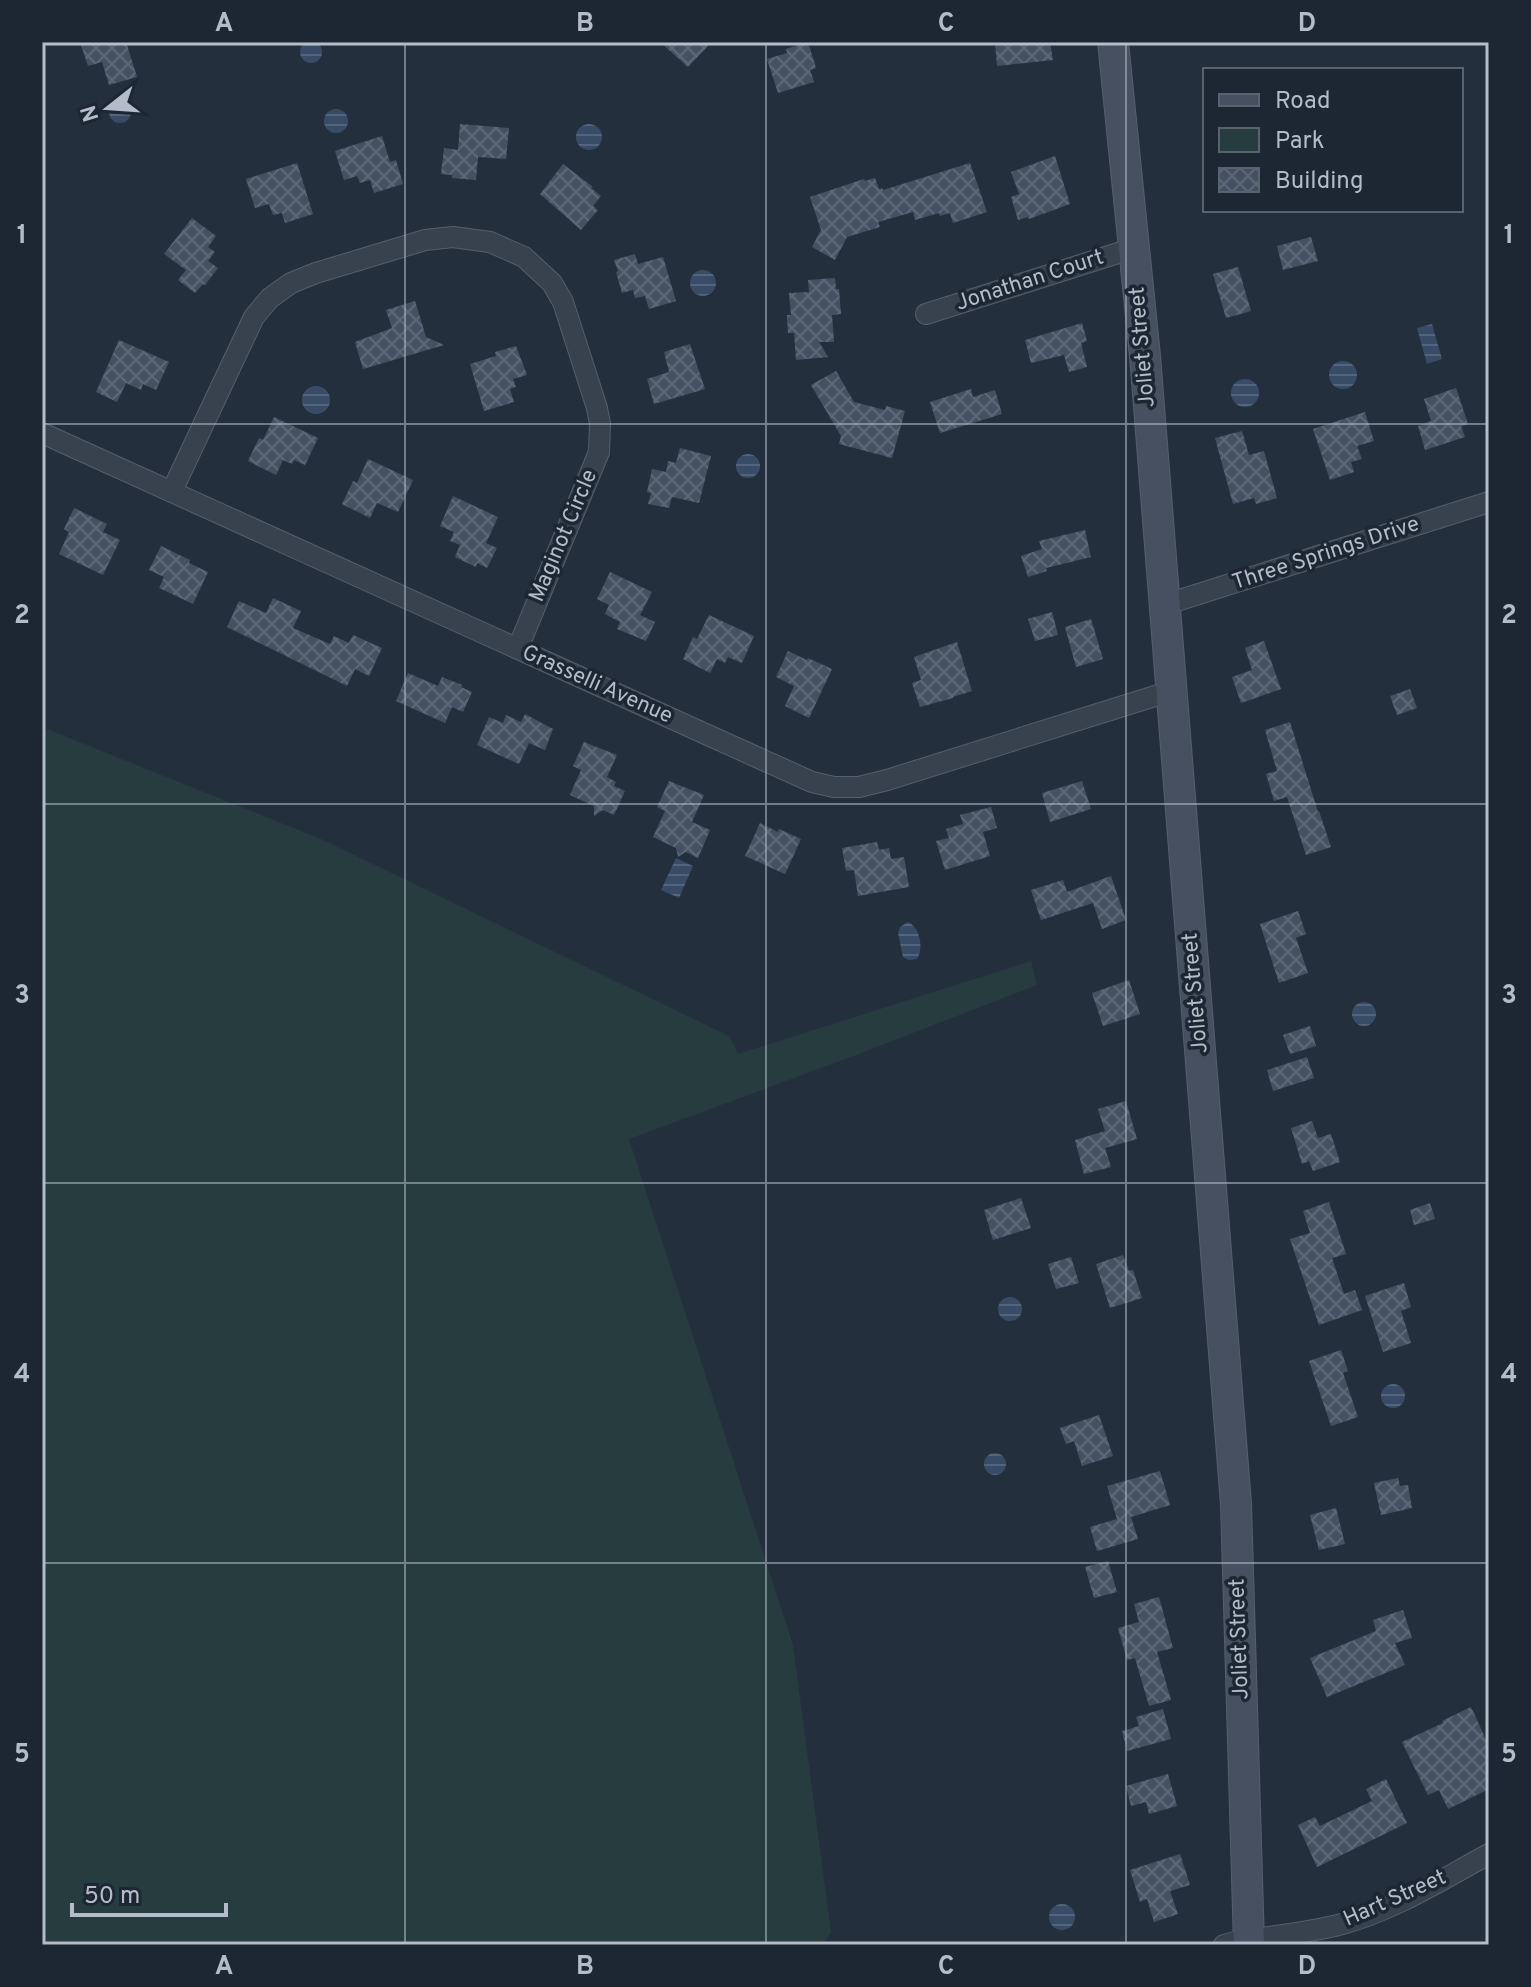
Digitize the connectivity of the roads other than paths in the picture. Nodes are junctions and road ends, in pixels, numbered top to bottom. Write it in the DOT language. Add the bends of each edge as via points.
graph roads {
  1 [pos="1113,42"];
  2 [pos="1134,248"];
  3 [pos="926,314"];
  4 [pos="42,433"];
  5 [pos="172,491"];
  6 [pos="1489,502"];
  7 [pos="1164,605"];
  8 [pos="518,648"];
  9 [pos="1171,691"];
  10 [pos="1489,1854"];
  11 [pos="1243,1942"];
  1 -- 2 [label="street, Joliet Street"];
  2 -- 3 [label="street, Jonathan Court"];
  2 -- 7 [label="street, Joliet Street"];
  4 -- 5 [label="street, Grasselli Avenue"];
  5 -- 8 [label="street, Grasselli Avenue"];
  5 -- 8 [label="street, Maginot Circle" via="254,317 291,283 425,240 490,242 524,257 552,283 563,302 600,424 599,452"];
  6 -- 7 [label="street, Three Springs Drive"];
  7 -- 9 [label="street, Joliet Street"];
  8 -- 9 [label="street, Grasselli Avenue" via="812,782 834,787 887,780"];
  9 -- 11 [label="street, Joliet Street" via="1236,1504"];
  10 -- 11 [label="street, Hart Street" via="1362,1918"];
}
